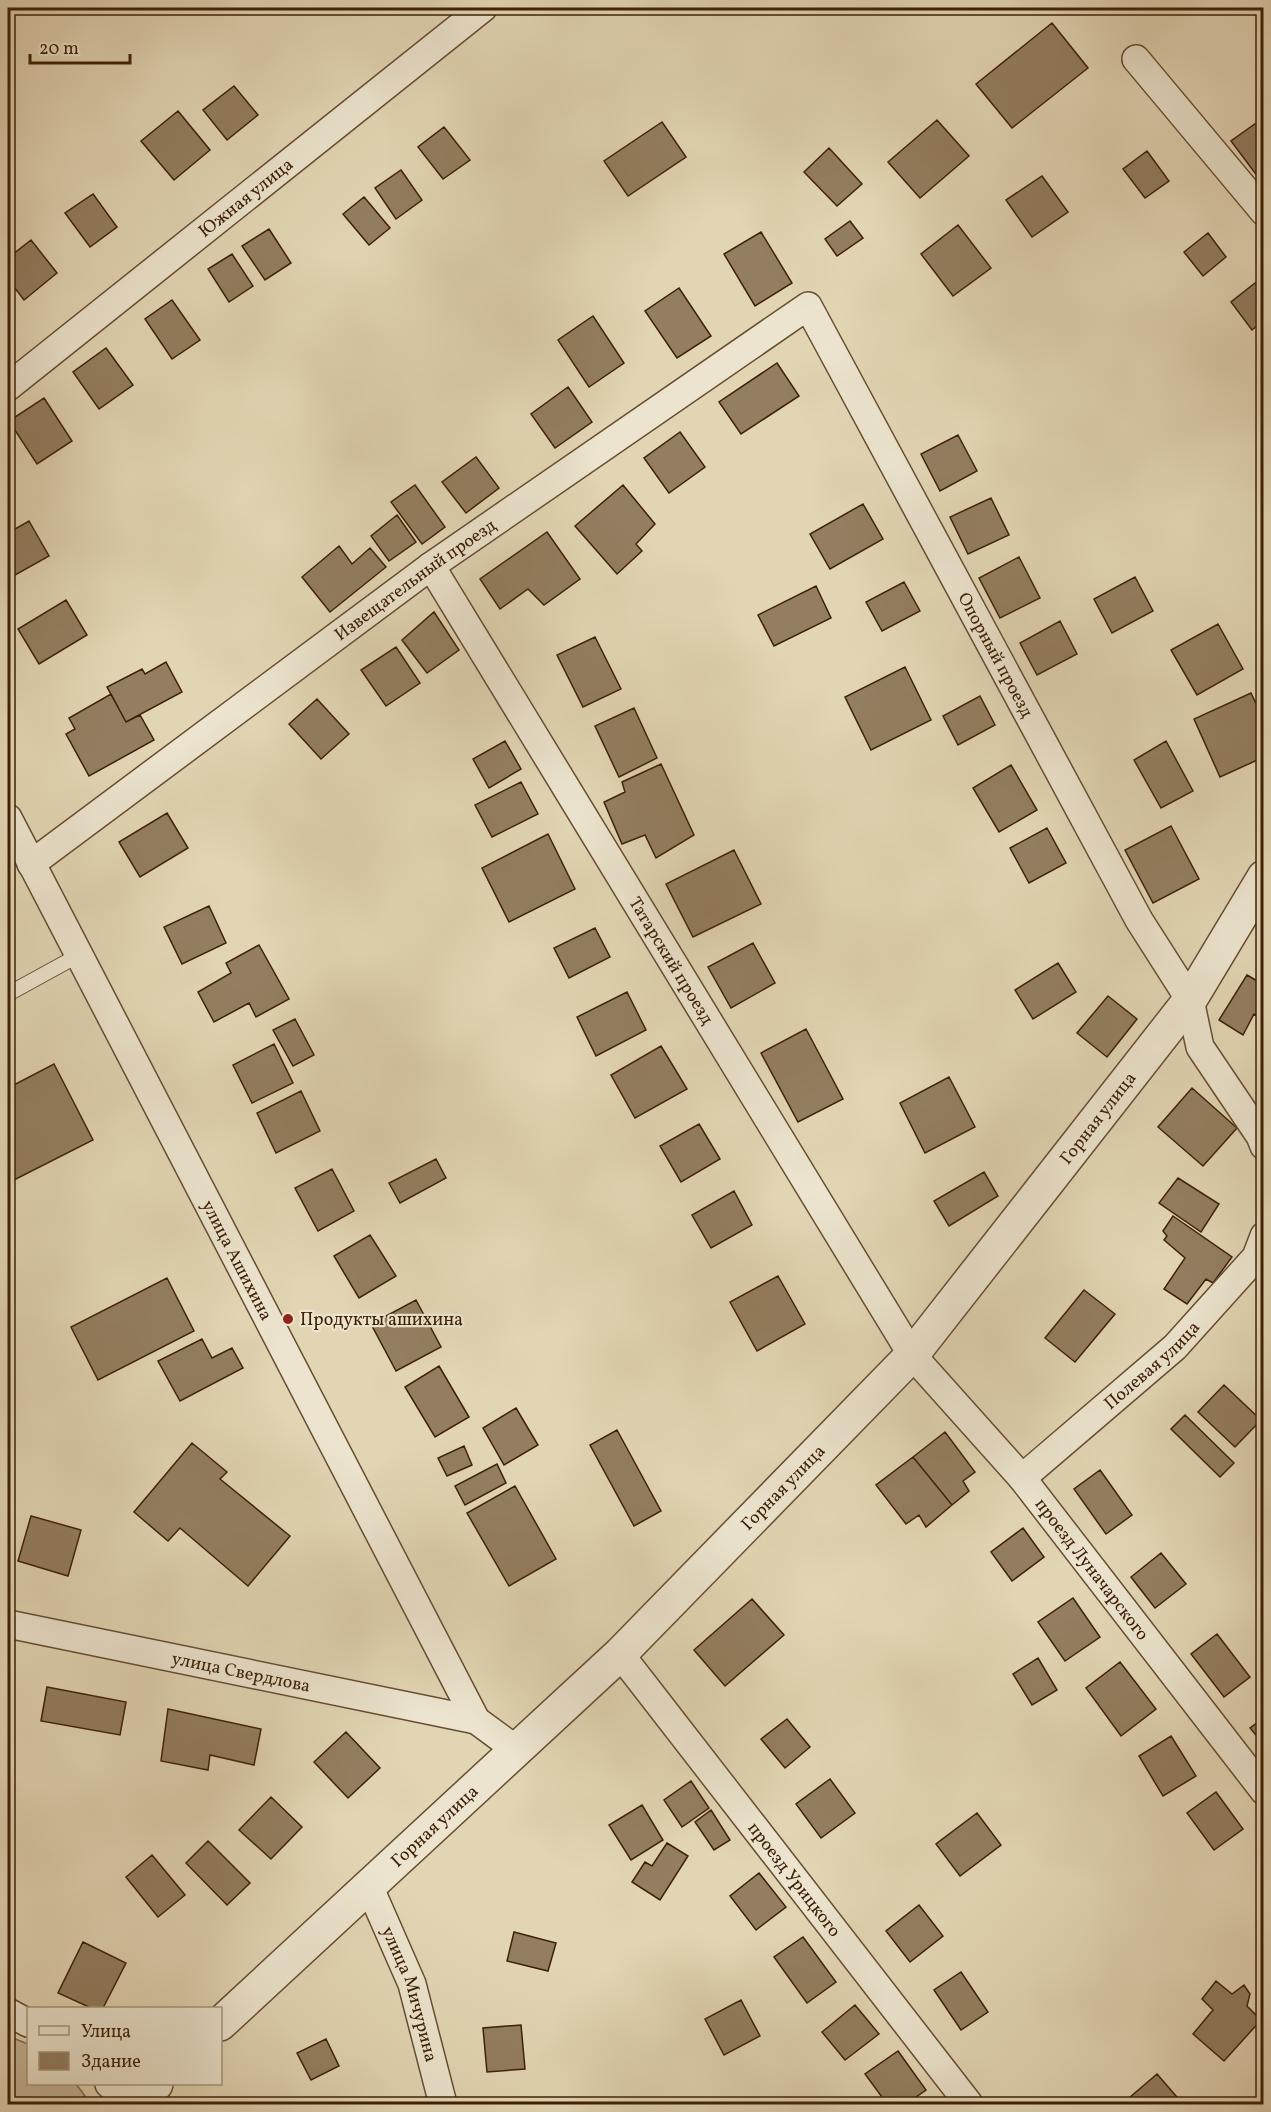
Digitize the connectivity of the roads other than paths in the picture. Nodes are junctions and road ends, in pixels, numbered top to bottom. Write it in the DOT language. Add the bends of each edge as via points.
graph roads {
  1 [pos="483,8"];
  2 [pos="1137,59"];
  3 [pos="1263,212"];
  4 [pos="808,306"];
  5 [pos="8,387"];
  6 [pos="431,566"];
  7 [pos="8,818"];
  8 [pos="31,864"];
  9 [pos="1263,877"];
  10 [pos="79,955"];
  11 [pos="8,994"];
  12 [pos="1190,1000"];
  13 [pos="1263,1146"];
  14 [pos="1263,1236"];
  15 [pos="912,1355"];
  16 [pos="1022,1478"];
  17 [pos="8,1624"];
  18 [pos="620,1654"];
  19 [pos="476,1720"];
  20 [pos="518,1751"];
  21 [pos="1263,1791"];
  22 [pos="369,1886"];
  23 [pos="8,2013"];
  24 [pos="27,2022"];
  25 [pos="222,2022"];
  26 [pos="110,2085"];
  27 [pos="155,2085"];
  28 [pos="132,2104"];
  29 [pos="443,2104"];
  30 [pos="969,2104"];
  1 -- 5 [label="street, Южная улица"];
  2 -- 3 [label="street"];
  4 -- 6 [label="street, Извещательный проезд"];
  4 -- 12 [label="street, Опорный проезд" via="1139,920"];
  6 -- 8 [label="street, Извещательный проезд"];
  6 -- 15 [label="street, Татарский проезд"];
  7 -- 8 [label="street, улица Ашихина"];
  8 -- 10 [label="street, улица Ашихина"];
  9 -- 12 [label="street, Горная улица"];
  10 -- 11 [label="lane"];
  10 -- 19 [label="street, улица Ашихина"];
  12 -- 13 [label="street" via="1200,1047"];
  12 -- 15 [label="street, Горная улица"];
  14 -- 16 [label="street, Полевая улица" via="1256,1257 1175,1347"];
  15 -- 16 [label="street, проезд Луначарского"];
  15 -- 18 [label="street, Горная улица"];
  16 -- 21 [label="street, проезд Луначарского"];
  17 -- 19 [label="street, улица Свердлова"];
  18 -- 20 [label="street, Горная улица"];
  18 -- 30 [label="street, проезд Урицкого"];
  19 -- 20 [label="street, улица Ашихина"];
  20 -- 22 [label="street, Горная улица"];
  22 -- 25 [label="street, Горная улица"];
  22 -- 29 [label="street, улица Мичурина" via="412,1984"];
  23 -- 24 [label="street"];
  26 -- 28 [label="street"];
  27 -- 28 [label="street"];
}
